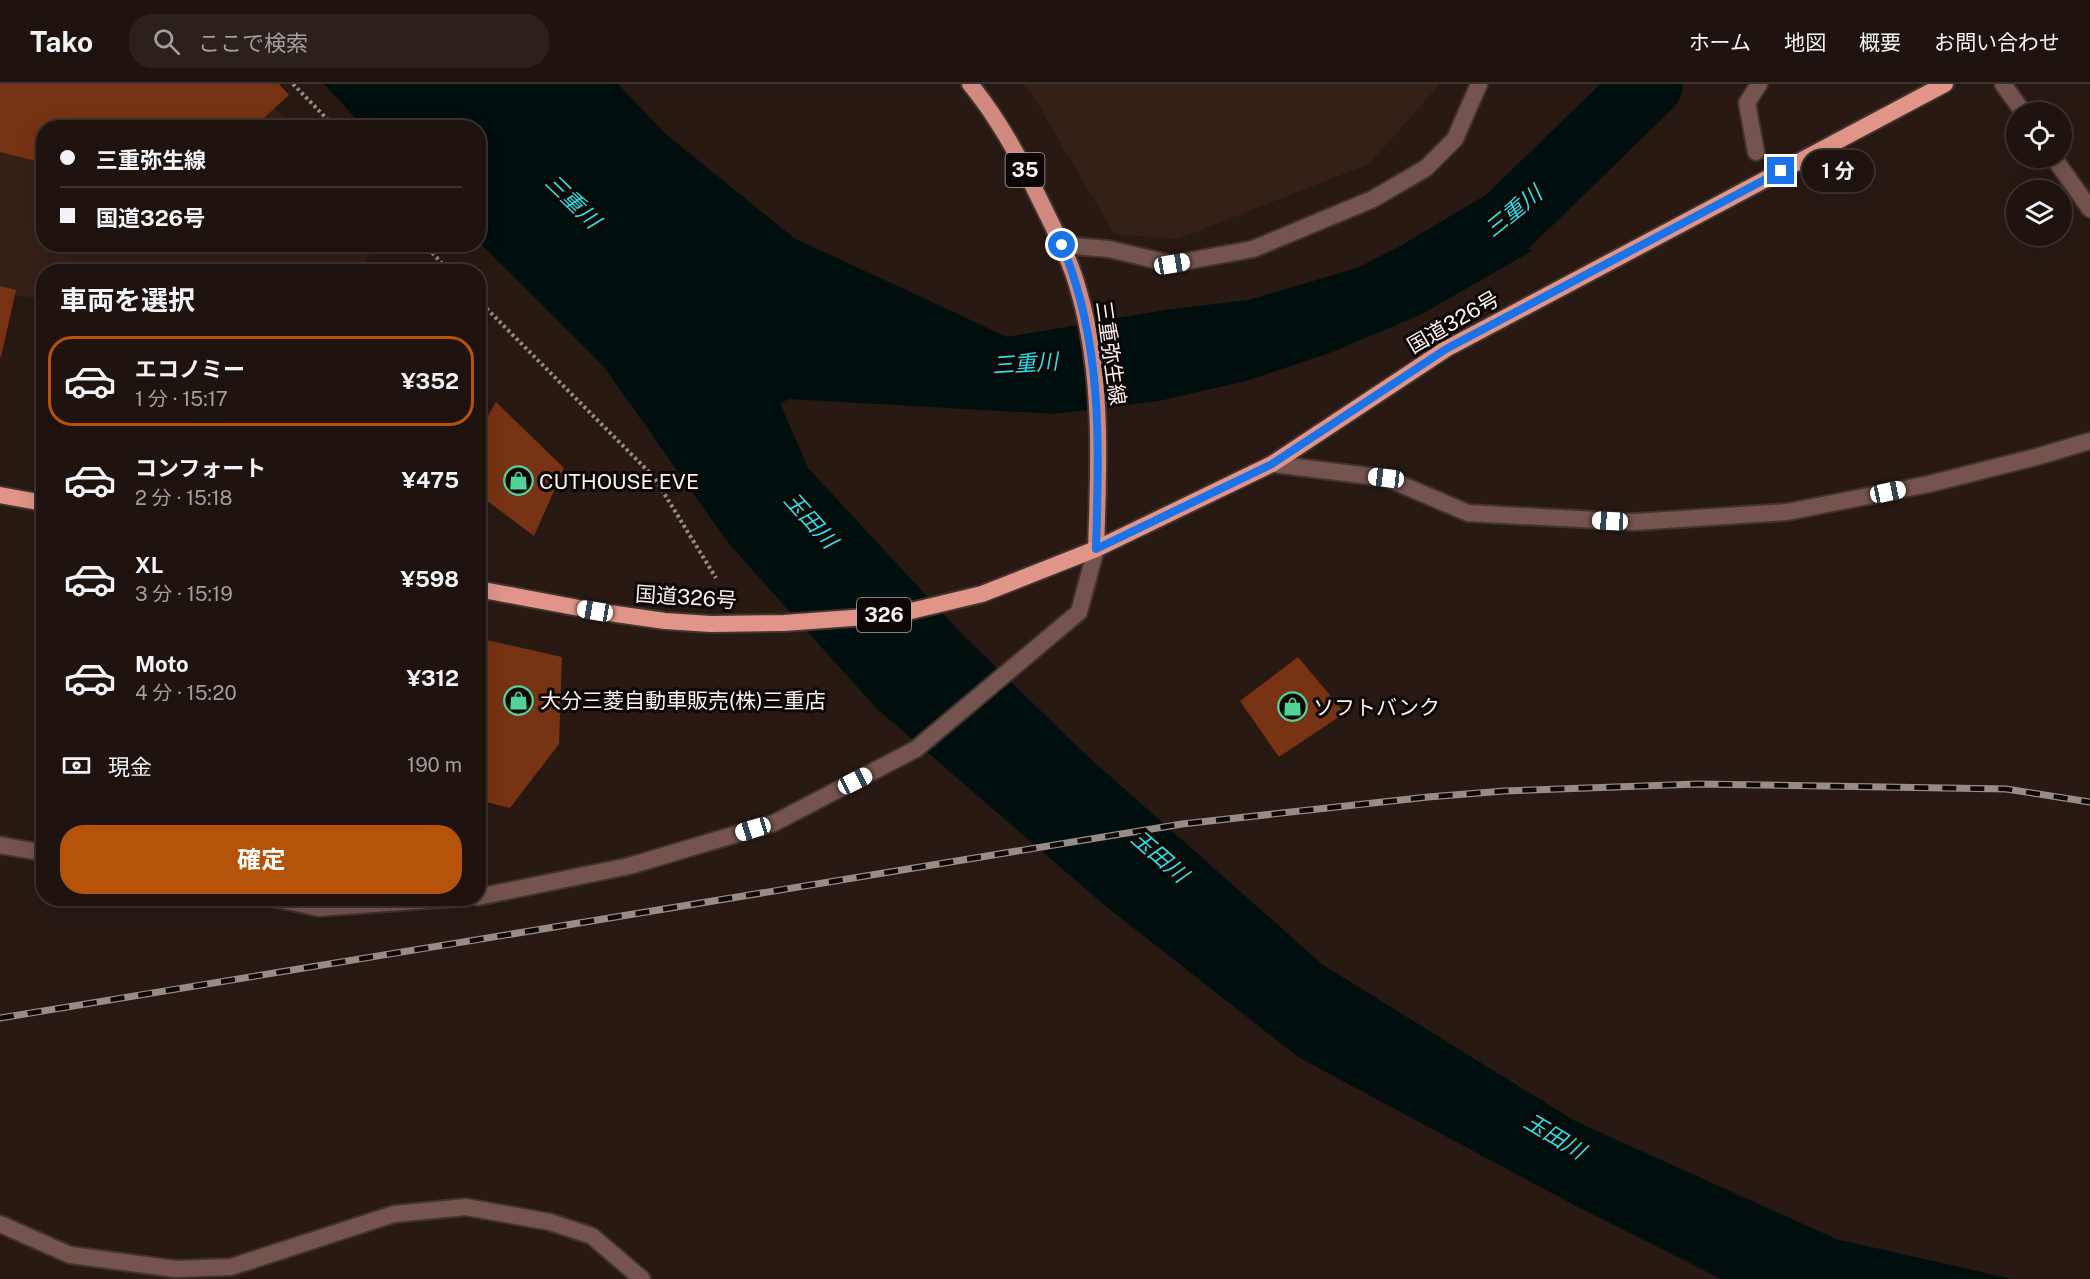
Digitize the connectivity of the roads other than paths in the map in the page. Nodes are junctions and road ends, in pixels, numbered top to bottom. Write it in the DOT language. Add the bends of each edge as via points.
graph roads {
  1 [pos="970,84"];
  2 [pos="1479,84"];
  3 [pos="1759,84"];
  4 [pos="1945,84"];
  5 [pos="2003,84"];
  6 [pos="2016,102"];
  7 [pos="1756,152"];
  8 [pos="2061,168"];
  9 [pos="2090,209"];
  10 [pos="1062,245"];
  11 [pos="2090,441"];
  12 [pos="1272,464"];
  13 [pos="0,495"];
  14 [pos="36,502"];
  15 [pos="1096,549"];
  16 [pos="486,591"];
  17 [pos="0,845"];
  18 [pos="36,852"];
  19 [pos="486,895"];
  20 [pos="310,906"];
  21 [pos="347,906"];
  22 [pos="0,1224"];
  23 [pos="642,1279"];
  1 -- 10 [label="main road, 三重弥生線 / 35" via="1020,158"];
  2 -- 10 [label="street" via="1455,139 1426,168 1373,199 1253,249 1172,264 1109,249"];
  3 -- 7 [label="street" via="1747,103"];
  4 -- 12 [label="highway, 国道326号 / 326" via="1446,349"];
  5 -- 6 [label="street"];
  8 -- 9 [label="street"];
  10 -- 15 [label="main road, 三重弥生線 / 35" via="1079,292 1095,392 1099,443"];
  11 -- 12 [label="street" via="1929,484 1787,512 1634,522 1468,513 1386,478"];
  12 -- 15 [label="highway, 国道326号 / 326"];
  13 -- 14 [label="highway"];
  15 -- 16 [label="highway, 国道326号 / 326" via="982,594 911,611 846,619 711,624 665,621"];
  15 -- 19 [label="street" via="1079,612 916,749 774,823 629,866"];
  17 -- 18 [label="street"];
  20 -- 21 [label="street"];
  22 -- 23 [label="street" via="70,1255 176,1269 231,1267 394,1214 466,1207 550,1222 592,1236"];
}
